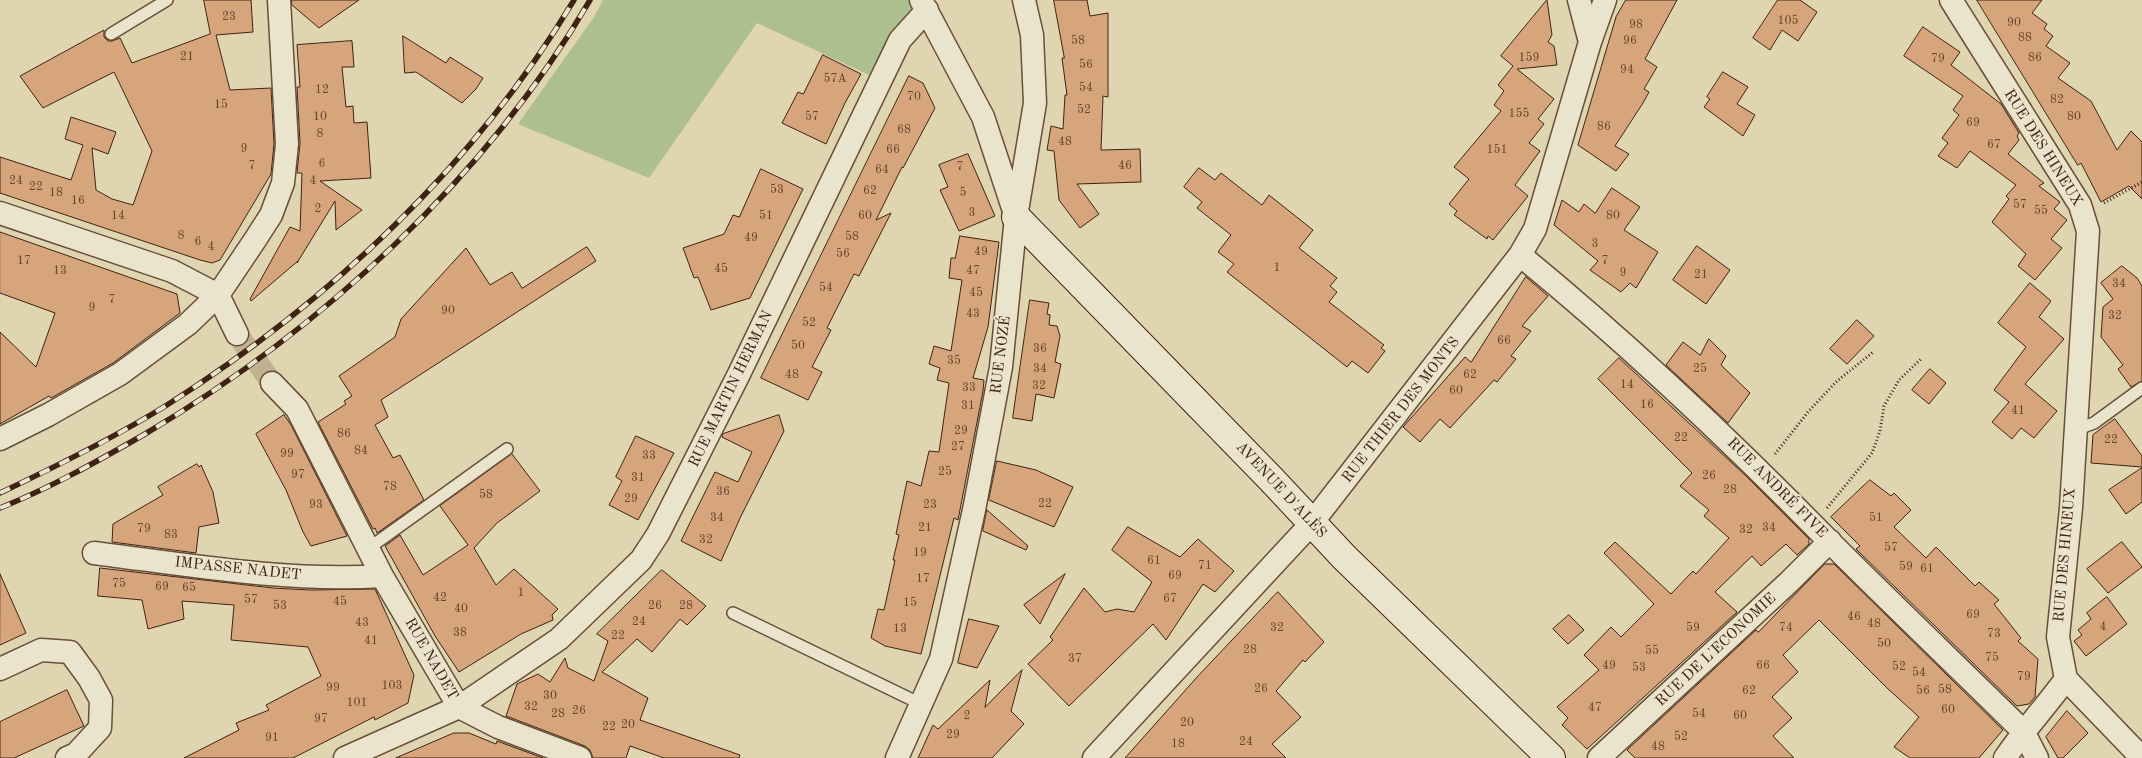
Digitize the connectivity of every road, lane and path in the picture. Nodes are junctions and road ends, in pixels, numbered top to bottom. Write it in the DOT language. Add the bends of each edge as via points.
graph roads {
  1 [pos="167,0"];
  2 [pos="279,0"];
  3 [pos="1024,0"];
  4 [pos="1579,0"];
  5 [pos="1605,0"];
  6 [pos="1951,0"];
  7 [pos="924,5"];
  8 [pos="111,34"];
  9 [pos="1590,42"];
  10 [pos="2142,182"];
  11 [pos="2101,205"];
  12 [pos="0,213"];
  13 [pos="1016,217"];
  14 [pos="1520,255"];
  15 [pos="218,295"];
  16 [pos="237,334"];
  17 [pos="1873,352"];
  18 [pos="1921,359"];
  19 [pos="272,383"];
  20 [pos="2142,388"];
  21 [pos="2075,430"];
  22 [pos="0,439"];
  23 [pos="507,449"];
  24 [pos="1760,470"];
  25 [pos="1813,522"];
  26 [pos="1311,524"];
  27 [pos="1830,541"];
  28 [pos="369,548"];
  29 [pos="94,553"];
  30 [pos="382,576"];
  31 [pos="733,613"];
  32 [pos="0,669"];
  33 [pos="2066,679"];
  34 [pos="920,704"];
  35 [pos="459,708"];
  36 [pos="2023,731"];
  37 [pos="67,758"];
  38 [pos="345,758"];
  39 [pos="580,758"];
  40 [pos="897,758"];
  41 [pos="1094,758"];
  42 [pos="1551,758"];
  43 [pos="1599,758"];
  44 [pos="2004,758"];
  45 [pos="2038,758"];
  46 [pos="2142,758"];
  1 -- 8 [label="lane"];
  2 -- 15 [label="street" via="287,144 283,183 271,216"];
  3 -- 13 [label="street, RUE NOZÉ" via="1032,35 1035,103"];
  4 -- 9 [label="street"];
  5 -- 9 [label="street, RUE THIER DES MONTS"];
  6 -- 21 [label="street, RUE DES HINEUX" via="2083,212 2088,231 2088,257"];
  7 -- 13 [label="street" via="983,117"];
  7 -- 35 [label="street, RUE MARTIN HERMAN" via="900,40 738,376 658,534 641,560 558,639"];
  9 -- 14 [label="street, RUE THIER DES MONTS" via="1535,229"];
  10 -- 11 [label="path"];
  12 -- 15 [label="street" via="172,271"];
  13 -- 26 [label="street, AVENUE D'ALÈS"];
  13 -- 34 [label="street, RUE NOZÉ" via="1001,368 974,510 941,659"];
  14 -- 24 [label="street, RUE ANDRÉ FIVE" via="1586,308"];
  14 -- 26 [label="street, RUE THIER DES MONTS"];
  15 -- 16 [label="street"];
  15 -- 22 [label="street" via="188,324 120,374"];
  17 -- 24 [label="path" via="1836,382"];
  18 -- 25 [label="path" via="1899,380 1884,406 1872,453"];
  19 -- 28 [label="street, RUE NADET" via="297,409"];
  20 -- 21 [label="lane" via="2094,423"];
  21 -- 33 [label="street, RUE DES HINEUX" via="2058,637"];
  23 -- 28 [label="lane"];
  24 -- 25 [label="street, RUE ANDRÉ FIVE"];
  25 -- 27 [label="street, RUE ANDRÉ FIVE"];
  26 -- 41 [label="street, RUE THIER DES MONTS"];
  26 -- 42 [label="street, AVENUE D'ALÈS"];
  27 -- 36 [label="street, RUE ANDRÉ FIVE"];
  27 -- 43 [label="street, RUE DE L'ECONOMIE"];
  28 -- 30 [label="street, RUE NADET"];
  29 -- 30 [label="street, IMPASSE NADET" via="237,571 318,577"];
  30 -- 35 [label="street, RUE NADET"];
  31 -- 34 [label="lane"];
  32 -- 37 [label="street" via="41,650 70,652 101,700 100,728 76,754"];
  33 -- 36 [label="street"];
  33 -- 46 [label="street"];
  34 -- 40 [label="street, RUE NOZÉ"];
  35 -- 38 [label="street, RUE MARTIN HERMAN"];
  35 -- 39 [label="street, RUE NADET" via="498,727"];
  36 -- 44 [label="street"];
  36 -- 45 [label="street, RUE ANDRÉ FIVE"];
}
